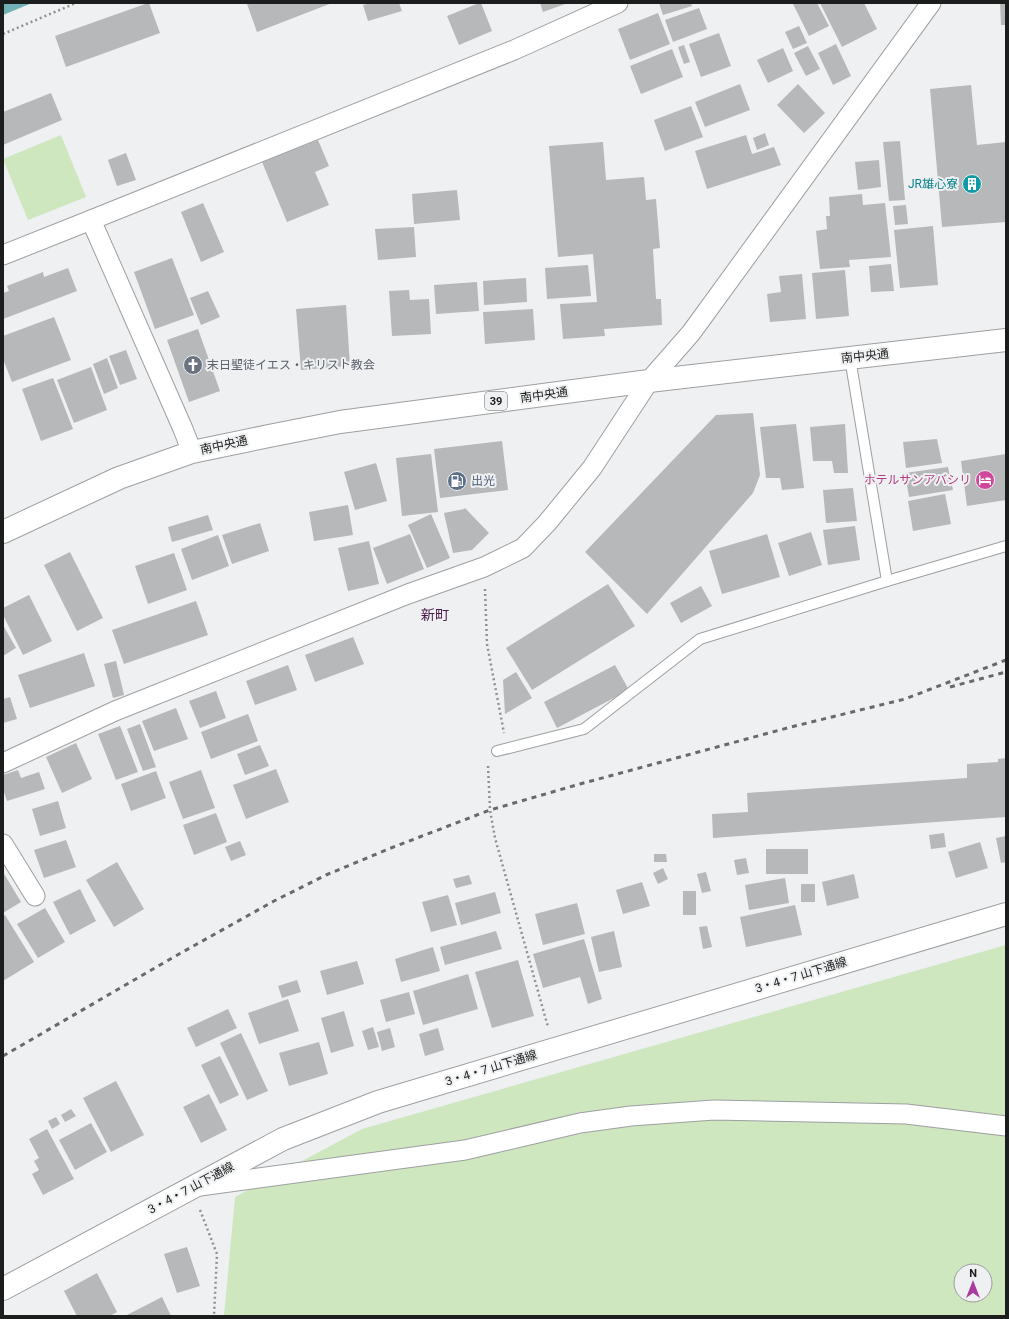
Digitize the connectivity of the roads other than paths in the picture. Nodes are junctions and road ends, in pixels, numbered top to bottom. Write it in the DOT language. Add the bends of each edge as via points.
graph roads {
  1 [pos="618,3"];
  2 [pos="931,3"];
  3 [pos="91,220"];
  4 [pos="3,255"];
  5 [pos="1006,340"];
  6 [pos="850,358"];
  7 [pos="649,381"];
  8 [pos="192,452"];
  9 [pos="3,532"];
  10 [pos="1006,546"];
  11 [pos="886,581"];
  12 [pos="497,752"];
  13 [pos="3,764"];
  14 [pos="3,844"];
  15 [pos="36,896"];
  16 [pos="1006,914"];
  17 [pos="1006,1126"];
  18 [pos="192,1187"];
  19 [pos="3,1289"];
  1 -- 3 [label="street" via="514,50"];
  2 -- 7 [label="street" via="691,333"];
  3 -- 4 [label="street"];
  3 -- 8 [label="street"];
  5 -- 6 [label="main road, 南中央通 / 39"];
  6 -- 7 [label="main road, 南中央通 / 39"];
  6 -- 11 [label="lane"];
  7 -- 8 [label="main road, 南中央通 / 39" via="340,422"];
  7 -- 13 [label="street" via="592,468 523,548 484,567 408,594 115,712"];
  8 -- 9 [label="main road, 南中央通 / 39" via="120,478"];
  10 -- 11 [label="lane"];
  11 -- 12 [label="lane" via="700,639 584,729"];
  14 -- 15 [label="street"];
  16 -- 18 [label="main road, 3・4・7 山下通線" via="371,1105 283,1139"];
  17 -- 18 [label="street" via="906,1114 714,1110 631,1116 580,1123 465,1150"];
  18 -- 19 [label="main road, 3・4・7 山下通線"];
}
